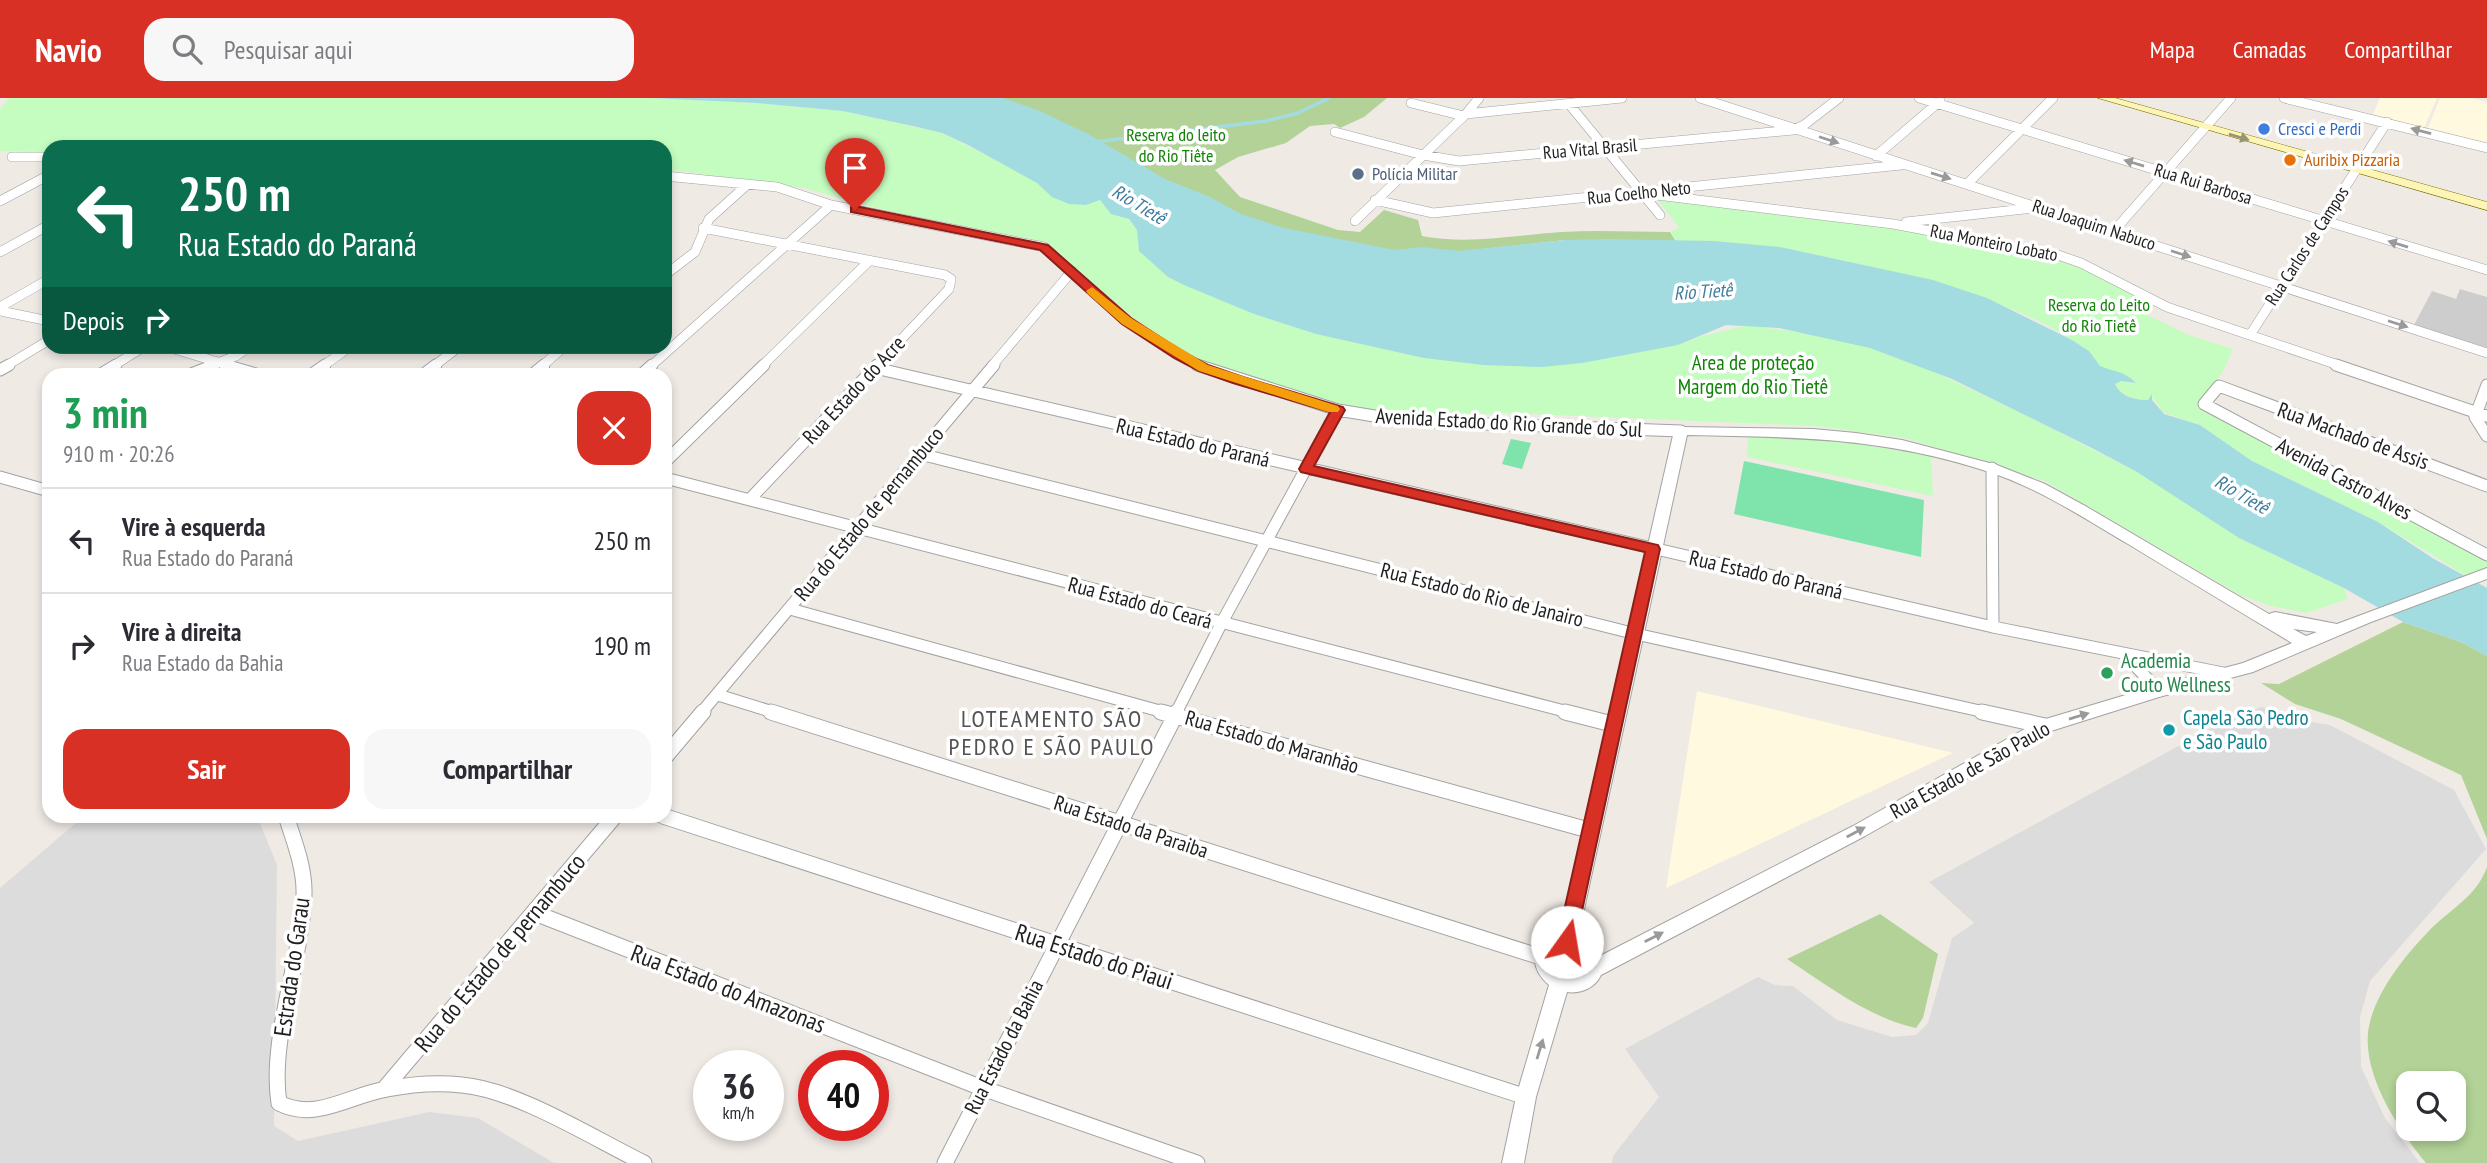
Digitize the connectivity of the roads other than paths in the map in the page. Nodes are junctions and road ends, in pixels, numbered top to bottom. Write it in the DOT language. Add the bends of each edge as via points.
graph roads {
  1 [pos="1479,98"];
  2 [pos="1622,98"];
  3 [pos="1700,98"];
  4 [pos="1839,98"];
  5 [pos="1919,98"];
  6 [pos="2053,98"];
  7 [pos="2103,98"];
  8 [pos="2231,98"];
  9 [pos="2284,98"];
  10 [pos="1721,101"];
  11 [pos="1940,101"];
  12 [pos="1411,103"];
  13 [pos="1569,104"];
  14 [pos="1465,115"];
  15 [pos="2387,122"];
  16 [pos="2207,128"];
  17 [pos="2022,129"];
  18 [pos="1793,130"];
  19 [pos="1335,132"];
  20 [pos="1604,148"];
  21 [pos="2487,148"];
  22 [pos="1423,155"];
  23 [pos="1876,156"];
  24 [pos="12,157"];
  25 [pos="42,157"];
  26 [pos="1904,165"];
  27 [pos="2355,170"];
  28 [pos="2166,173"];
  29 [pos="672,177"];
  30 [pos="42,179"];
  31 [pos="748,184"];
  32 [pos="1967,184"];
  33 [pos="1641,193"];
  34 [pos="1376,200"];
  35 [pos="0,201"];
  36 [pos="831,205"];
  37 [pos="2487,206"];
  38 [pos="2038,207"];
  39 [pos="1660,215"];
  40 [pos="1355,221"];
  41 [pos="2325,222"];
  42 [pos="1893,224"];
  43 [pos="703,228"];
  44 [pos="42,229"];
  45 [pos="2113,232"];
  46 [pos="786,245"];
  47 [pos="0,252"];
  48 [pos="868,262"];
  49 [pos="672,270"];
  50 [pos="2487,270"];
  51 [pos="1072,271"];
  52 [pos="42,283"];
  53 [pos="2283,286"];
  54 [pos="0,309"];
  55 [pos="42,319"];
  56 [pos="2250,335"];
  57 [pos="42,344"];
  58 [pos="672,347"];
  59 [pos="2487,353"];
  60 [pos="133,354"];
  61 [pos="189,354"];
  62 [pos="239,354"];
  63 [pos="340,354"];
  64 [pos="450,354"];
  65 [pos="556,354"];
  66 [pos="664,354"];
  67 [pos="218,363"];
  68 [pos="111,368"];
  69 [pos="206,368"];
  70 [pos="235,368"];
  71 [pos="320,368"];
  72 [pos="432,368"];
  73 [pos="540,368"];
  74 [pos="649,368"];
  75 [pos="875,368"];
  76 [pos="0,370"];
  77 [pos="2487,385"];
  78 [pos="2219,386"];
  79 [pos="971,392"];
  80 [pos="1338,410"];
  81 [pos="2481,414"];
  82 [pos="1681,431"];
  83 [pos="2487,436"];
  84 [pos="920,454"];
  85 [pos="672,455"];
  86 [pos="1992,468"];
  87 [pos="1306,469"];
  88 [pos="0,477"];
  89 [pos="672,480"];
  90 [pos="2487,486"];
  91 [pos="42,489"];
  92 [pos="751,498"];
  93 [pos="857,528"];
  94 [pos="1268,541"];
  95 [pos="1653,549"];
  96 [pos="2486,556"];
  97 [pos="2484,574"];
  98 [pos="2243,607"];
  99 [pos="790,608"];
  100 [pos="1221,624"];
  101 [pos="2295,624"];
  102 [pos="1993,627"];
  103 [pos="2342,629"];
  104 [pos="1636,634"];
  105 [pos="2309,642"];
  106 [pos="2126,656"];
  107 [pos="2223,673"];
  108 [pos="2159,691"];
  109 [pos="718,695"];
  110 [pos="1177,715"];
  111 [pos="1616,725"];
  112 [pos="2045,726"];
  113 [pos="672,749"];
  114 [pos="672,819"];
  115 [pos="288,823"];
  116 [pos="609,823"];
  117 [pos="1121,824"];
  118 [pos="1592,831"];
  119 [pos="535,914"];
  120 [pos="1567,942"];
  121 [pos="1056,945"];
  122 [pos="1544,958"];
  123 [pos="1594,969"];
  124 [pos="1560,982"];
  125 [pos="982,1088"];
  126 [pos="384,1089"];
  127 [pos="1526,1097"];
  128 [pos="295,1111"];
  129 [pos="644,1163"];
  130 [pos="945,1163"];
  131 [pos="1197,1163"];
  132 [pos="1513,1163"];
  1 -- 14 [label="street"];
  2 -- 13 [label="street"];
  3 -- 10 [label="street, Rua Joaquim Nabuco"];
  4 -- 18 [label="street, Rua Vital Brasil"];
  5 -- 11 [label="street, Rua Rui Barbosa"];
  6 -- 17 [label="street"];
  7 -- 16 [label="main road"];
  8 -- 16 [label="street"];
  9 -- 15 [label="street"];
  10 -- 18 [label="street, Rua Joaquim Nabuco"];
  11 -- 17 [label="street, Rua Rui Barbosa"];
  11 -- 23 [label="street"];
  12 -- 14 [label="street"];
  13 -- 14 [label="street"];
  13 -- 20 [label="street"];
  14 -- 22 [label="street"];
  21 -- 15 [label="street, one-way"];
  15 -- 27 [label="street, Rua Carlos de Campos"];
  16 -- 27 [label="main road, one-way"];
  16 -- 28 [label="street"];
  28 -- 17 [label="street, Rua Rui Barbosa, one-way"];
  17 -- 32 [label="street"];
  18 -- 20 [label="street, Rua Vital Brasil"];
  18 -- 23 [label="street, Rua Joaquim Nabuco, one-way"];
  19 -- 22 [label="street, Rua Vital Brasil"];
  20 -- 22 [label="street, Rua Vital Brasil" via="1459,161"];
  20 -- 33 [label="street"];
  22 -- 34 [label="street"];
  23 -- 26 [label="street, Rua Joaquim Nabuco"];
  24 -- 25 [label="street"];
  26 -- 32 [label="street, Rua Joaquim Nabuco, one-way"];
  26 -- 33 [label="street, Rua Coelho Neto"];
  27 -- 37 [label="main road"];
  27 -- 41 [label="street, Rua Carlos de Campos"];
  28 -- 41 [label="street, Rua Rui Barbosa"];
  28 -- 45 [label="street"];
  29 -- 31 [label="street, Avenida Estado do Rio Grande do Sul"];
  30 -- 35 [label="street"];
  31 -- 36 [label="street, Avenida Estado do Rio Grande do Sul" via="777,187"];
  31 -- 43 [label="street"];
  32 -- 38 [label="street, Rua Joaquim Nabuco"];
  33 -- 34 [label="street, Rua Coelho Neto" via="1433,213"];
  33 -- 39 [label="street"];
  33 -- 42 [label="street, Rua Monteiro Lobato"];
  34 -- 40 [label="street"];
  36 -- 46 [label="street"];
  36 -- 51 [label="street, Avenida Estado do Rio Grande do Sul" via="1030,243 1052,252"];
  38 -- 42 [label="street"];
  38 -- 45 [label="street, Rua Joaquim Nabuco"];
  50 -- 41 [label="street, Rua Rui Barbosa, one-way"];
  41 -- 53 [label="street, Rua Carlos de Campos"];
  42 -- 56 [label="street, Rua Monteiro Lobato" via="2070,258 2156,303"];
  43 -- 46 [label="street"];
  43 -- 49 [label="street" via="695,252"];
  44 -- 47 [label="street"];
  45 -- 53 [label="street, Rua Joaquim Nabuco, one-way"];
  46 -- 48 [label="street"];
  46 -- 58 [label="street"];
  48 -- 75 [label="street, Rua Estado do Acre" via="951,279 949,289"];
  48 -- 85 [label="street"];
  51 -- 79 [label="street, Rua do Estado de pernambuco"];
  51 -- 80 [label="street, Avenida Estado do Rio Grande do Sul" via="1126,321 1203,368"];
  52 -- 54 [label="street"];
  53 -- 56 [label="street, Rua Carlos de Campos"];
  53 -- 59 [label="street, Rua Joaquim Nabuco, one-way"];
  54 -- 55 [label="street"];
  56 -- 81 [label="street, Rua Monteiro Lobato"];
  57 -- 76 [label="street"];
  60 -- 68 [label="street"];
  61 -- 67 [label="street"];
  62 -- 67 [label="street"];
  63 -- 71 [label="street"];
  64 -- 72 [label="street"];
  65 -- 73 [label="street"];
  66 -- 74 [label="street"];
  67 -- 69 [label="street"];
  67 -- 70 [label="street"];
  75 -- 79 [label="street, Rua Estado do Paraná"];
  75 -- 92 [label="street, Rua Estado do Acre"];
  77 -- 81 [label="street"];
  78 -- 90 [label="street, Rua Machado de Assis"];
  78 -- 96 [label="street, Avenida Castro Alves" via="2204,404"];
  79 -- 84 [label="street, Rua do Estado de pernambuco"];
  79 -- 87 [label="street, Rua Estado do Paraná"];
  80 -- 82 [label="street, Avenida Estado do Rio Grande do Sul" via="1433,423"];
  80 -- 87 [label="street, Rua Estado da Bahia"];
  81 -- 83 [label="street" via="2475,417"];
  82 -- 86 [label="street, Avenida Estado do Rio Grande do Sul" via="1856,437"];
  82 -- 95 [label="street"];
  84 -- 93 [label="street, Rua do Estado de pernambuco"];
  84 -- 94 [label="street, Rua Estado do Rio de Janairo"];
  86 -- 98 [label="street, Avenida Estado do Rio Grande do Sul" via="2082,510"];
  86 -- 102 [label="street"];
  87 -- 94 [label="street, Rua Estado da Bahia"];
  87 -- 95 [label="street, Rua Estado do Paraná"];
  88 -- 91 [label="street"];
  89 -- 92 [label="street, Rua Estado do Ceará"];
  92 -- 93 [label="street, Rua Estado do Ceará"];
  93 -- 99 [label="street, Rua do Estado de pernambuco"];
  93 -- 100 [label="street, Rua Estado do Ceará"];
  94 -- 100 [label="street, Rua Estado da Bahia"];
  94 -- 104 [label="street, Rua Estado do Rio de Janairo"];
  95 -- 102 [label="street, Rua Estado do Paraná"];
  95 -- 104 [label="street"];
  97 -- 103 [label="street, Rua Estado de São Paulo"];
  98 -- 101 [label="street, Avenida Estado do Rio Grande do Sul"];
  98 -- 105 [label="street, Avenida Estado do Rio Grande do Sul"];
  99 -- 109 [label="street, Rua do Estado de pernambuco"];
  99 -- 110 [label="street, Rua Estado do Maranhão"];
  100 -- 110 [label="street, Rua Estado da Bahia"];
  100 -- 111 [label="street, Rua Estado do Ceará"];
  101 -- 103 [label="street, Avenida Estado do Rio Grande do Sul"];
  101 -- 105 [label="street"];
  102 -- 106 [label="street, Rua Estado do Paraná"];
  103 -- 105 [label="street, Rua Estado de São Paulo"];
  104 -- 111 [label="street"];
  104 -- 112 [label="street, Rua Estado do Rio de Janairo"];
  105 -- 107 [label="street, Rua Estado de São Paulo"];
  106 -- 107 [label="street, Rua Estado do Paraná"];
  106 -- 108 [label="street"];
  107 -- 108 [label="street, Rua Estado de São Paulo"];
  112 -- 108 [label="street, Rua Estado de São Paulo, one-way"];
  109 -- 113 [label="street, Rua do Estado de pernambuco"];
  109 -- 117 [label="street, Rua Estado da Paraiba"];
  110 -- 117 [label="street, Rua Estado da Bahia"];
  110 -- 118 [label="street, Rua Estado do Maranhão"];
  111 -- 118 [label="street"];
  123 -- 112 [label="street, Rua Estado de São Paulo, one-way" via="1859,831"];
  114 -- 121 [label="street, Rua Estado do Piaui"];
  115 -- 128 [label="street, Estrada do Garau" via="300,859 304,894 277,1090 279,1103"];
  116 -- 119 [label="street, Rua do Estado de pernambuco"];
  117 -- 121 [label="street, Rua Estado da Bahia"];
  117 -- 122 [label="street, Rua Estado da Paraiba"];
  118 -- 120 [label="street"];
  119 -- 125 [label="street, Rua Estado do Amazonas"];
  119 -- 126 [label="street, Rua do Estado de pernambuco"];
  120 -- 122 [label="street" via="1551,946"];
  120 -- 123 [label="street" via="1589,954"];
  121 -- 125 [label="street, Rua Estado da Bahia"];
  121 -- 127 [label="street, Rua Estado do Piaui"];
  122 -- 124 [label="street" via="1548,972"];
  123 -- 124 [label="street" via="1585,982"];
  127 -- 124 [label="street, one-way"];
  125 -- 130 [label="street, Rua Estado da Bahia"];
  125 -- 131 [label="street, Rua Estado do Amazonas"];
  126 -- 128 [label="street" via="335,1106"];
  126 -- 129 [label="street" via="424,1083 498,1091"];
  127 -- 132 [label="street"];
}
